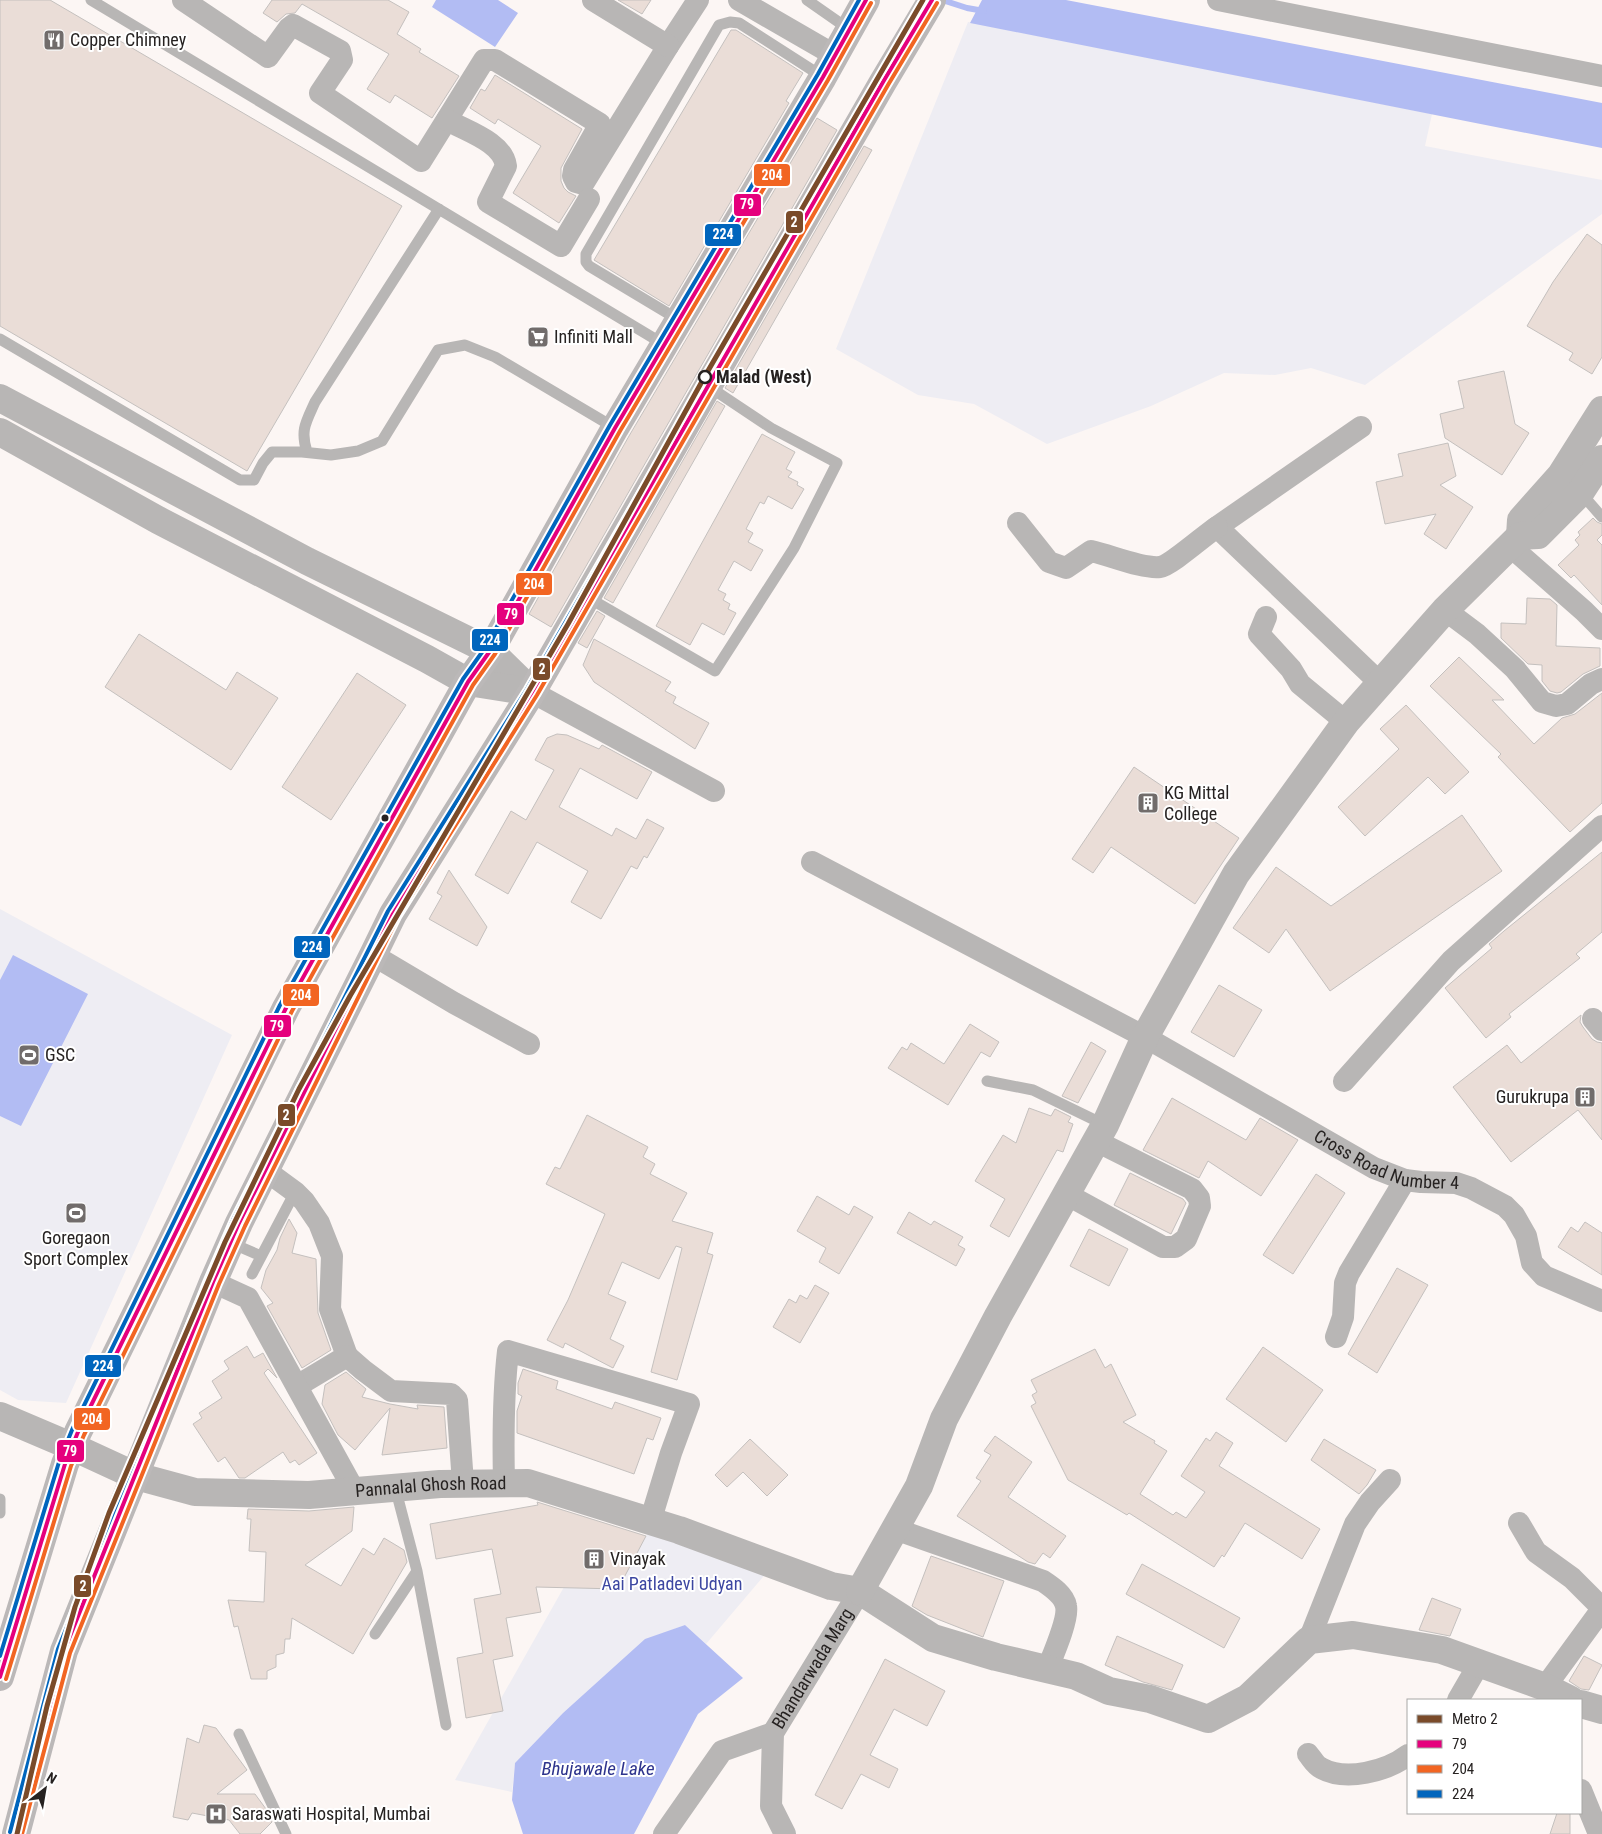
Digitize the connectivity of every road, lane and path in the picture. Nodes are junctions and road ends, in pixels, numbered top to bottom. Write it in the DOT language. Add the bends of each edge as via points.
graph roads {
  1 [pos="91,0"];
  2 [pos="183,0"];
  3 [pos="593,0"];
  4 [pos="698,0"];
  5 [pos="739,0"];
  6 [pos="807,0"];
  7 [pos="1218,0"];
  8 [pos="928,8"];
  9 [pos="857,16"];
  10 [pos="668,46"];
  11 [pos="829,67"];
  12 [pos="1602,76"];
  13 [pos="447,120"];
  14 [pos="589,199"];
  15 [pos="439,209"];
  16 [pos="679,320"];
  17 [pos="0,339"];
  18 [pos="665,345"];
  19 [pos="708,386"];
  20 [pos="0,398"];
  21 [pos="1602,410"];
  22 [pos="1361,427"];
  23 [pos="616,428"];
  24 [pos="0,432"];
  25 [pos="307,452"];
  26 [pos="1602,460"];
  27 [pos="1571,484"];
  28 [pos="174,490"];
  29 [pos="1602,517"];
  30 [pos="158,520"];
  31 [pos="1018,523"];
  32 [pos="1217,527"];
  33 [pos="1515,541"];
  34 [pos="587,597"];
  35 [pos="1445,610"];
  36 [pos="1258,623"];
  37 [pos="1602,629"];
  38 [pos="490,651"];
  39 [pos="1602,679"];
  40 [pos="468,682"];
  41 [pos="1380,684"];
  42 [pos="532,692"];
  43 [pos="1346,722"];
  44 [pos="714,791"];
  45 [pos="1602,826"];
  46 [pos="812,862"];
  47 [pos="373,955"];
  48 [pos="1145,1036"];
  49 [pos="529,1044"];
  50 [pos="987,1081"];
  51 [pos="1344,1081"];
  52 [pos="1101,1133"];
  53 [pos="266,1170"];
  54 [pos="1404,1180"];
  55 [pos="295,1192"];
  56 [pos="1066,1194"];
  57 [pos="231,1243"];
  58 [pos="261,1256"];
  59 [pos="252,1274"];
  60 [pos="213,1282"];
  61 [pos="1602,1301"];
  62 [pos="1336,1337"];
  63 [pos="347,1356"];
  64 [pos="297,1386"];
  65 [pos="0,1416"];
  66 [pos="76,1439"];
  67 [pos="136,1476"];
  68 [pos="1390,1480"];
  69 [pos="463,1483"];
  70 [pos="504,1483"];
  71 [pos="395,1487"];
  72 [pos="354,1492"];
  73 [pos="0,1499"];
  74 [pos="0,1513"];
  75 [pos="650,1522"];
  76 [pos="1519,1523"];
  77 [pos="895,1529"];
  78 [pos="417,1571"];
  79 [pos="860,1590"];
  80 [pos="1602,1608"];
  81 [pos="375,1634"];
  82 [pos="1309,1640"];
  83 [pos="1480,1662"];
  84 [pos="1047,1670"];
  85 [pos="0,1677"];
  86 [pos="1545,1687"];
  87 [pos="1459,1699"];
  88 [pos="1569,1699"];
  89 [pos="1582,1704"];
  90 [pos="1602,1710"];
  91 [pos="446,1725"];
  92 [pos="773,1733"];
  93 [pos="239,1734"];
  94 [pos="1308,1754"];
  95 [pos="1407,1755"];
  96 [pos="1582,1792"];
  97 [pos="16,1834"];
  98 [pos="286,1834"];
  99 [pos="664,1834"];
  100 [pos="785,1834"];
  101 [pos="1599,1834"];
  1 -- 15 [label="lane"];
  2 -- 13 [label="street" via="268,57 293,25 340,52 342,60 320,94 422,161"];
  3 -- 10 [label="street"];
  4 -- 10 [label="street"];
  5 -- 11 [label="street"];
  6 -- 9 [label="lane"];
  7 -- 12 [label="street"];
  8 -- 19 [label="main road"];
  9 -- 11 [label="main road"];
  10 -- 13 [label="street" via="583,184 572,176 600,124 495,60 484,60"];
  11 -- 16 [label="main road"];
  11 -- 16 [label="lane" via="739,23 719,25 586,254 589,266"];
  13 -- 14 [label="street" via="492,145 503,156 506,166 488,202 561,246"];
  15 -- 18 [label="lane"];
  15 -- 25 [label="lane" via="315,402 304,425 303,440"];
  16 -- 18 [label="main road"];
  17 -- 25 [label="lane" via="240,480 254,480 272,452"];
  18 -- 23 [label="main road"];
  19 -- 34 [label="main road"];
  19 -- 34 [label="lane" via="771,428 837,463 794,548 715,671"];
  20 -- 28 [label="street"];
  21 -- 27 [label="street"];
  22 -- 32 [label="street"];
  23 -- 25 [label="lane" via="495,356 466,345 438,350 382,441 358,451 331,455"];
  23 -- 38 [label="main road"];
  24 -- 30 [label="street"];
  26 -- 27 [label="street"];
  27 -- 29 [label="lane"];
  27 -- 33 [label="street" via="1521,520"];
  28 -- 30 [label="street"];
  28 -- 38 [label="street" via="307,561"];
  30 -- 40 [label="street"];
  31 -- 32 [label="street" via="1049,562 1066,568 1091,551 1145,566 1162,567"];
  32 -- 41 [label="street"];
  33 -- 35 [label="street"];
  33 -- 37 [label="street"];
  34 -- 42 [label="main road"];
  35 -- 39 [label="street" via="1515,669 1542,702 1556,706 1567,704"];
  35 -- 41 [label="street"];
  36 -- 43 [label="street" via="1300,684"];
  38 -- 40 [label="main road"];
  38 -- 42 [label="street"];
  40 -- 42 [label="street"];
  40 -- 66 [label="main road" via="286,1008"];
  41 -- 43 [label="street"];
  42 -- 44 [label="street"];
  42 -- 47 [label="main road" via="393,914"];
  43 -- 48 [label="street" via="1236,874"];
  45 -- 51 [label="street" via="1451,961"];
  46 -- 48 [label="street, Cross Road Number 4"];
  47 -- 49 [label="street"];
  47 -- 53 [label="main road"];
  48 -- 52 [label="street"];
  48 -- 54 [label="street, Cross Road Number 4" via="1374,1168"];
  50 -- 52 [label="lane" via="1033,1090"];
  52 -- 56 [label="street"];
  52 -- 56 [label="street" via="1192,1189 1200,1198 1200,1206 1186,1239 1175,1247 1163,1247"];
  53 -- 55 [label="street"];
  53 -- 57 [label="main road"];
  54 -- 61 [label="street, Cross Road Number 4" via="1456,1183 1506,1206 1526,1236 1532,1264 1544,1276"];
  54 -- 62 [label="street" via="1345,1282 1344,1317"];
  55 -- 58 [label="lane"];
  55 -- 63 [label="street" via="320,1223 332,1256 330,1309"];
  56 -- 77 [label="street" via="948,1410 919,1486"];
  57 -- 58 [label="lane"];
  57 -- 60 [label="main road"];
  58 -- 59 [label="lane"];
  60 -- 64 [label="street" via="248,1298"];
  60 -- 67 [label="main road"];
  63 -- 64 [label="street"];
  63 -- 69 [label="street" via="391,1392 451,1394 457,1400"];
  64 -- 72 [label="street"];
  65 -- 66 [label="street, Pannalal Ghosh Road"];
  66 -- 67 [label="street, Pannalal Ghosh Road"];
  66 -- 85 [label="main road" via="65,1464"];
  67 -- 72 [label="street, Pannalal Ghosh Road" via="195,1492 309,1495"];
  67 -- 97 [label="main road" via="64,1651"];
  68 -- 82 [label="street" via="1355,1524"];
  69 -- 70 [label="street, Pannalal Ghosh Road"];
  69 -- 71 [label="street, Pannalal Ghosh Road"];
  70 -- 75 [label="street, Pannalal Ghosh Road" via="528,1483"];
  70 -- 75 [label="street" via="504,1399 508,1351 689,1404"];
  71 -- 72 [label="street, Pannalal Ghosh Road"];
  71 -- 78 [label="lane"];
  73 -- 74 [label="lane"];
  75 -- 79 [label="street, Pannalal Ghosh Road" via="831,1586"];
  76 -- 80 [label="street" via="1536,1552 1572,1578"];
  77 -- 79 [label="street"];
  77 -- 84 [label="street" via="1043,1581 1058,1592 1066,1606 1066,1618"];
  78 -- 81 [label="lane"];
  78 -- 91 [label="lane"];
  79 -- 84 [label="street" via="932,1638"];
  79 -- 92 [label="street, Bhandarwada Marg"];
  80 -- 86 [label="street"];
  82 -- 83 [label="street" via="1353,1635 1442,1650"];
  82 -- 84 [label="street" via="1248,1698 1208,1719 1150,1699 1109,1692 1076,1676"];
  83 -- 86 [label="street"];
  83 -- 87 [label="street"];
  86 -- 88 [label="street"];
  89 -- 90 [label="street"];
  92 -- 99 [label="street" via="722,1751"];
  92 -- 100 [label="street, Bhandarwada Marg" via="771,1806"];
  93 -- 98 [label="lane"];
  94 -- 95 [label="street" via="1321,1768 1346,1775 1377,1770"];
  96 -- 101 [label="street"];
}
